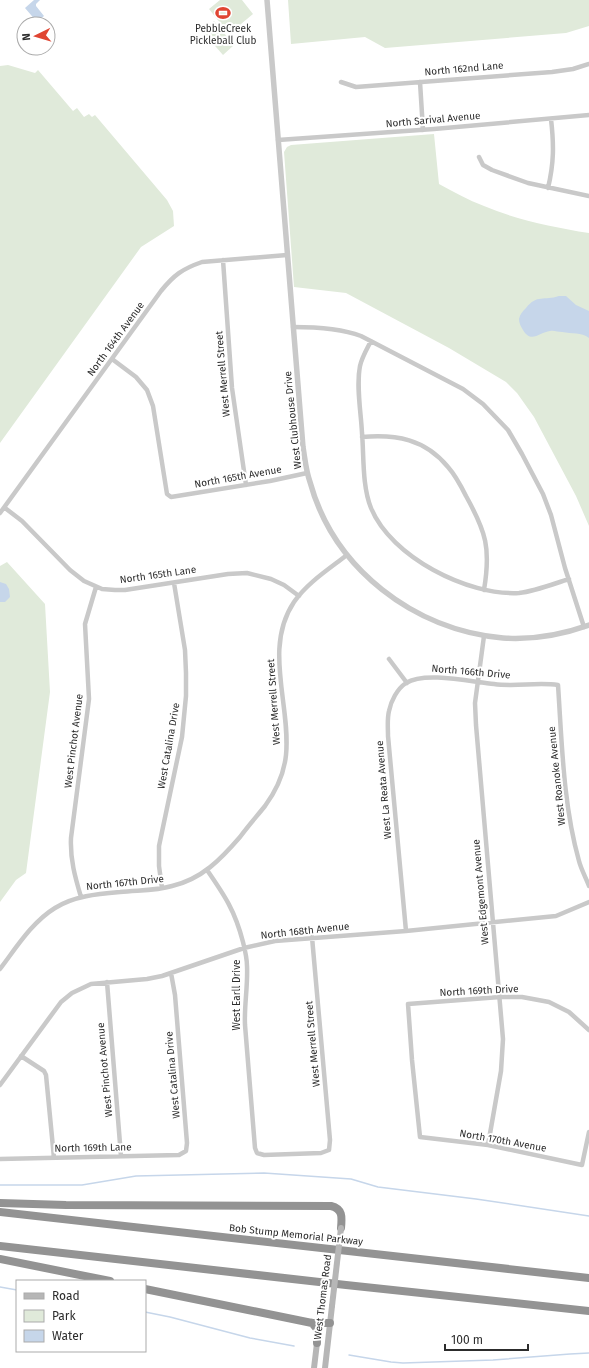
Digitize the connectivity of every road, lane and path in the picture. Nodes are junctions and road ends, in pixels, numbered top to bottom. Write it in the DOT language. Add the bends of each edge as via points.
graph roads {
  1 [pos="267,2"];
  2 [pos="589,64"];
  3 [pos="341,82"];
  4 [pos="420,82"];
  5 [pos="589,115"];
  6 [pos="551,119"];
  7 [pos="424,130"];
  8 [pos="278,140"];
  9 [pos="479,157"];
  10 [pos="548,188"];
  11 [pos="589,196"];
  12 [pos="287,255"];
  13 [pos="223,260"];
  14 [pos="293,327"];
  15 [pos="371,341"];
  16 [pos="112,359"];
  17 [pos="362,437"];
  18 [pos="307,473"];
  19 [pos="246,485"];
  20 [pos="5,508"];
  21 [pos="0,513"];
  22 [pos="347,555"];
  23 [pos="569,579"];
  24 [pos="174,583"];
  25 [pos="96,587"];
  26 [pos="484,590"];
  27 [pos="298,596"];
  28 [pos="587,626"];
  29 [pos="484,636"];
  30 [pos="389,659"];
  31 [pos="478,681"];
  32 [pos="407,683"];
  33 [pos="558,685"];
  34 [pos="207,870"];
  35 [pos="589,886"];
  36 [pos="162,888"];
  37 [pos="81,897"];
  38 [pos="589,902"];
  39 [pos="493,923"];
  40 [pos="406,931"];
  41 [pos="312,937"];
  42 [pos="244,948"];
  43 [pos="0,969"];
  44 [pos="171,973"];
  45 [pos="107,982"];
  46 [pos="500,997"];
  47 [pos="589,1030"];
  48 [pos="21,1056"];
  49 [pos="0,1085"];
  50 [pos="589,1132"];
  51 [pos="420,1137"];
  52 [pos="488,1145"];
  53 [pos="186,1151"];
  54 [pos="257,1153"];
  55 [pos="121,1156"];
  56 [pos="54,1158"];
  57 [pos="0,1159"];
  58 [pos="0,1203"];
  59 [pos="0,1212"];
  60 [pos="341,1228"];
  61 [pos="0,1246"];
  62 [pos="0,1259"];
  63 [pos="589,1278"];
  64 [pos="105,1280"];
  65 [pos="146,1289"];
  66 [pos="589,1311"];
  67 [pos="312,1323"];
  68 [pos="330,1323"];
  69 [pos="317,1343"];
  70 [pos="314,1368"];
  71 [pos="325,1368"];
  1 -- 8 [label="street, West Clubhouse Drive"];
  2 -- 4 [label="street, North 162nd Lane" via="552,72"];
  3 -- 4 [label="street, North 162nd Lane" via="356,87"];
  4 -- 7 [label="street"];
  5 -- 6 [label="street, North Sarival Avenue"];
  6 -- 7 [label="street, North Sarival Avenue"];
  6 -- 10 [label="street" via="554,147"];
  7 -- 8 [label="street, North Sarival Avenue"];
  8 -- 12 [label="street, West Clubhouse Drive"];
  9 -- 10 [label="street" via="483,165 492,170"];
  10 -- 11 [label="street"];
  12 -- 13 [label="street, North 164th Avenue"];
  12 -- 14 [label="street, West Clubhouse Drive"];
  13 -- 16 [label="street, North 164th Avenue" via="202,262 177,273"];
  13 -- 19 [label="street, West Merrell Street" via="233,395"];
  14 -- 15 [label="street" via="347,332"];
  14 -- 18 [label="street, West Clubhouse Drive"];
  15 -- 17 [label="street" via="362,359 359,375"];
  15 -- 23 [label="street" via="463,389 500,420 522,454 548,504"];
  16 -- 19 [label="street, North 165th Avenue" via="136,377 147,390 153,406 167,494 171,498"];
  16 -- 20 [label="street, North 164th Avenue"];
  17 -- 26 [label="street" via="368,500 382,527 401,548 426,566 452,580"];
  17 -- 26 [label="street" via="387,436 405,439 429,450 449,468 483,530 488,558"];
  18 -- 19 [label="street, North 165th Avenue"];
  18 -- 22 [label="street, West Clubhouse Drive" via="321,513"];
  20 -- 21 [label="street"];
  20 -- 25 [label="street, North 165th Lane" via="22,521 77,576"];
  22 -- 27 [label="street, West Merrell Street"];
  22 -- 29 [label="street, West Clubhouse Drive" via="366,576 401,604 441,624"];
  23 -- 26 [label="street" via="527,592"];
  23 -- 28 [label="street"];
  24 -- 25 [label="street, North 165th Lane" via="115,590"];
  24 -- 27 [label="street, North 165th Lane" via="238,573 255,574 278,582"];
  24 -- 36 [label="street, West Catalina Drive" via="185,650 186,696 182,737 159,846"];
  25 -- 37 [label="street, West Pinchot Avenue" via="85,624 89,699 71,843 73,868"];
  27 -- 34 [label="street, West Merrell Street" via="285,620 279,647 286,742 283,771 266,805 227,851"];
  28 -- 29 [label="street, West Clubhouse Drive" via="562,634 532,638"];
  29 -- 31 [label="street, West Edgemont Avenue"];
  30 -- 32 [label="street"];
  31 -- 32 [label="street, North 166th Drive" via="424,677"];
  31 -- 33 [label="street, North 166th Drive" via="495,684"];
  31 -- 39 [label="street, West Edgemont Avenue" via="476,725"];
  32 -- 40 [label="street, West La Reata Avenue" via="396,694 388,712"];
  33 -- 35 [label="street, West Roanoke Avenue" via="570,822 579,862"];
  34 -- 36 [label="street, North 167th Drive" via="188,881"];
  34 -- 42 [label="street, West Earll Drive" via="231,907"];
  36 -- 37 [label="street, North 167th Drive"];
  37 -- 43 [label="street, North 167th Drive" via="62,904 43,916"];
  38 -- 39 [label="street, North 168th Avenue" via="556,916"];
  39 -- 40 [label="street, North 168th Avenue"];
  39 -- 46 [label="street, West Edgemont Avenue"];
  40 -- 41 [label="street, North 168th Avenue"];
  41 -- 42 [label="street, North 168th Avenue" via="274,941"];
  41 -- 54 [label="street, West Merrell Street" via="329,1150 321,1153"];
  42 -- 44 [label="street, North 168th Avenue"];
  42 -- 54 [label="street, West Earll Drive" via="247,968 244,1010"];
  44 -- 45 [label="street, North 168th Avenue" via="151,978"];
  44 -- 53 [label="street, West Catalina Drive" via="175,994"];
  45 -- 48 [label="street, North 168th Avenue" via="84,986 67,997"];
  45 -- 55 [label="street, West Pinchot Avenue"];
  46 -- 47 [label="street, North 169th Drive" via="522,997 549,1002 569,1012"];
  46 -- 51 [label="street, North 169th Drive" via="408,1004"];
  46 -- 52 [label="street, West Edgemont Avenue" via="503,1039 501,1071"];
  48 -- 49 [label="street, North 168th Avenue"];
  48 -- 56 [label="street" via="46,1075"];
  50 -- 52 [label="street, North 170th Avenue" via="582,1165"];
  51 -- 52 [label="street, North 170th Avenue"];
  53 -- 55 [label="street, North 169th Lane" via="179,1155"];
  55 -- 56 [label="street, North 169th Lane"];
  56 -- 57 [label="street, North 169th Lane"];
  58 -- 60 [label="highway" via="331,1206 341,1212"];
  59 -- 63 [label="highway, Bob Stump Memorial Parkway"];
  60 -- 68 [label="main road, West Thomas Road, bridge"];
  61 -- 66 [label="highway"];
  62 -- 64 [label="highway"];
  65 -- 67 [label="highway"];
  67 -- 68 [label="highway"];
  67 -- 69 [label="highway" via="317,1329"];
  68 -- 71 [label="main road, West Thomas Road"];
  69 -- 70 [label="main road, West Thomas Road"];
}
